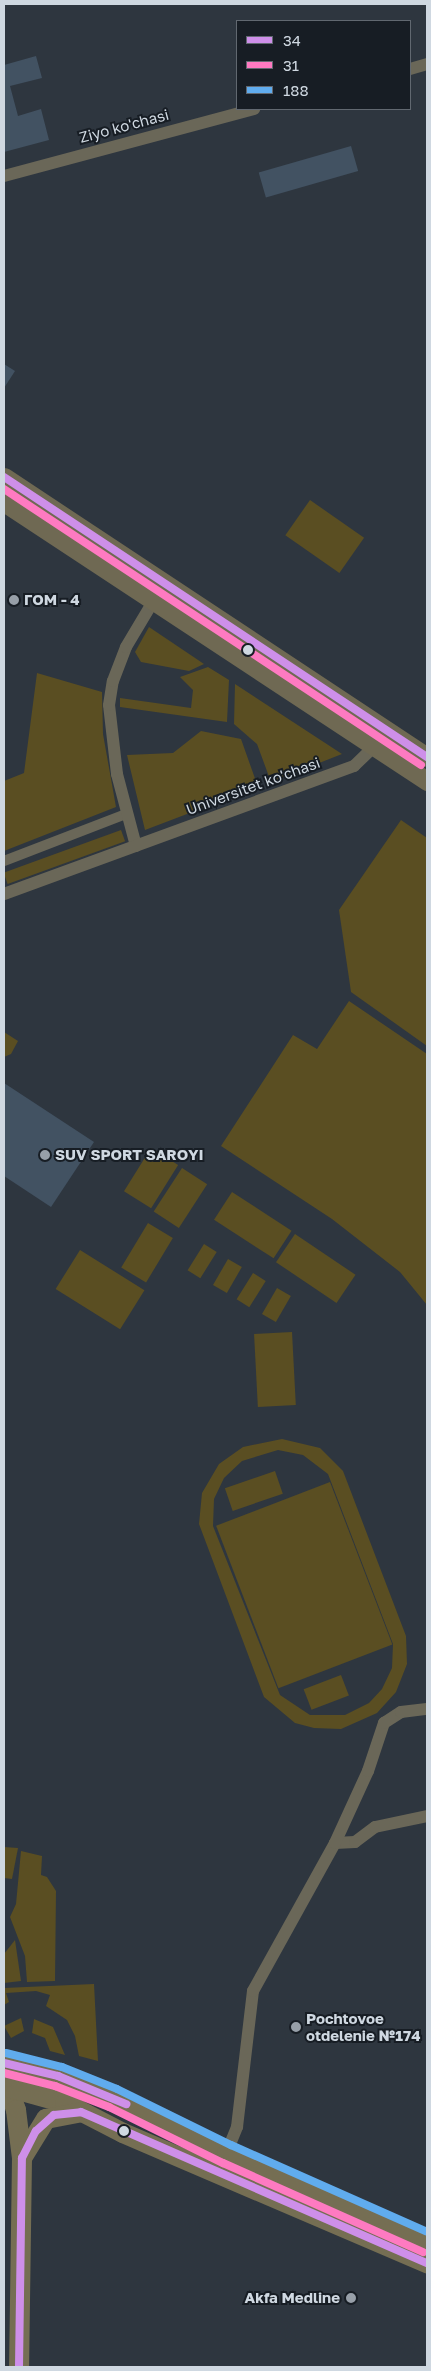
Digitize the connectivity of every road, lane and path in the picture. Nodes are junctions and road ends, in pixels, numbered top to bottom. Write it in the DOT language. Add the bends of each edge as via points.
graph roads {
  1 [pos="427,64"];
  2 [pos="411,69"];
  3 [pos="250,110"];
  4 [pos="4,176"];
  5 [pos="4,477"];
  6 [pos="29,493"];
  7 [pos="11,507"];
  8 [pos="154,600"];
  9 [pos="387,730"];
  10 [pos="375,747"];
  11 [pos="427,757"];
  12 [pos="427,780"];
  13 [pos="126,814"];
  14 [pos="136,846"];
  15 [pos="4,861"];
  16 [pos="4,894"];
  17 [pos="427,1709"];
  18 [pos="427,1816"];
  19 [pos="335,1843"];
  20 [pos="4,2063"];
  21 [pos="5,2083"];
  22 [pos="81,2112"];
  23 [pos="227,2154"];
  24 [pos="22,2158"];
  25 [pos="218,2174"];
  26 [pos="427,2243"];
  27 [pos="427,2263"];
  28 [pos="19,2367"];
  1 -- 2 [label="street"];
  3 -- 4 [label="street, Ziyo ko'chasi"];
  5 -- 6 [label="main road"];
  6 -- 7 [label="main road"];
  6 -- 9 [label="main road"];
  7 -- 8 [label="main road"];
  8 -- 10 [label="main road"];
  8 -- 13 [label="street" via="126,647 113,681 109,705"];
  9 -- 10 [label="street, Universitet ko'chasi"];
  9 -- 11 [label="main road"];
  10 -- 12 [label="main road"];
  10 -- 14 [label="street, Universitet ko'chasi" via="354,766"];
  13 -- 14 [label="street"];
  13 -- 15 [label="street"];
  14 -- 16 [label="street, Universitet ko'chasi"];
  17 -- 19 [label="street" via="401,1712 380,1731 368,1771"];
  18 -- 19 [label="street" via="375,1828 355,1842"];
  19 -- 23 [label="street" via="253,1991 238,2119"];
  20 -- 23 [label="main road" via="58,2076 113,2098"];
  21 -- 22 [label="main road"];
  21 -- 24 [label="main road" via="16,2110"];
  22 -- 24 [label="main road" via="46,2119"];
  22 -- 25 [label="main road"];
  23 -- 25 [label="street"];
  23 -- 26 [label="main road"];
  24 -- 28 [label="main road"];
  25 -- 27 [label="main road"];
}
